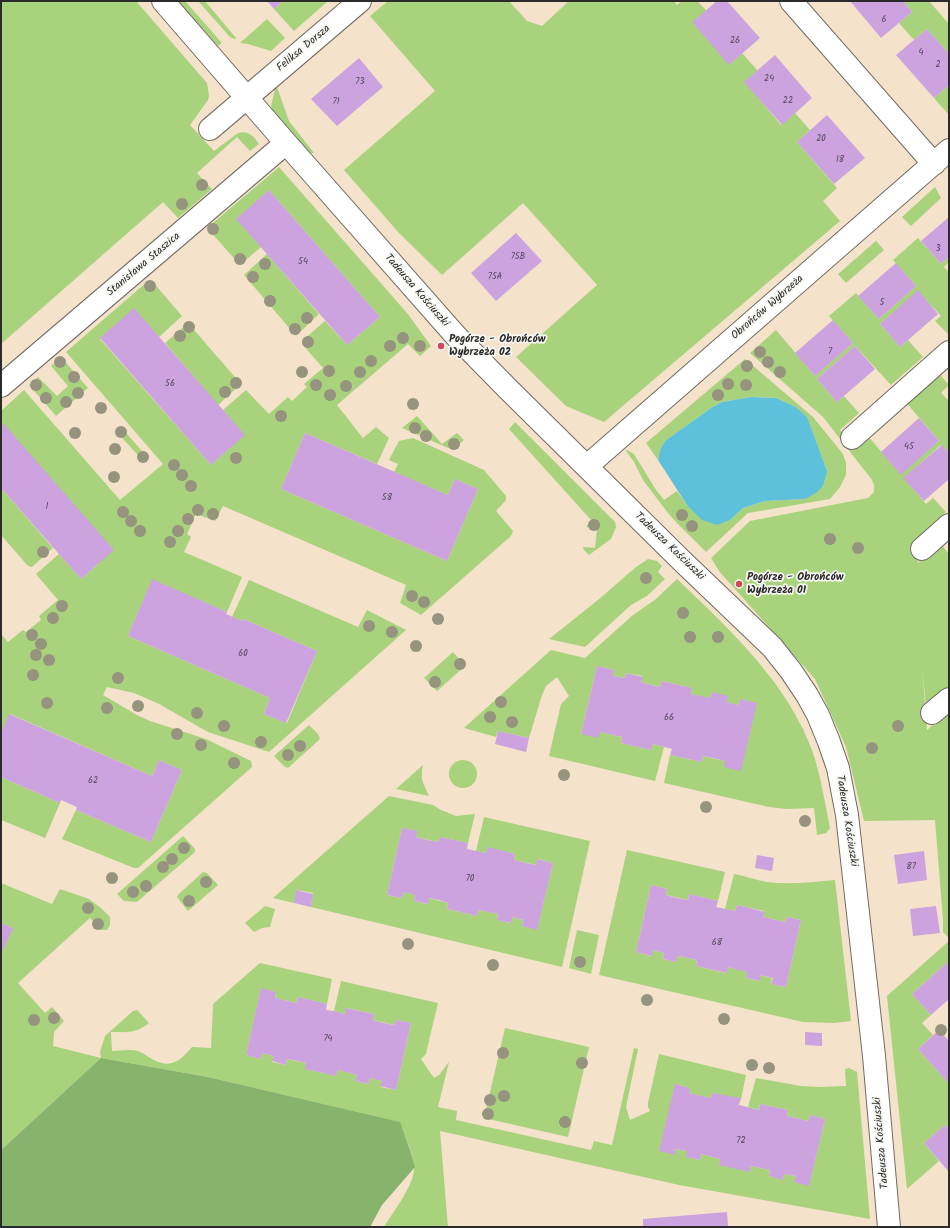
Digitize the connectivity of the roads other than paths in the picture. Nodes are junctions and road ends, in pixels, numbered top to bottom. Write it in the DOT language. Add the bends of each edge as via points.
graph roads {
  1 [pos="163,1"];
  2 [pos="360,1"];
  3 [pos="791,1"];
  4 [pos="247,98"];
  5 [pos="210,129"];
  6 [pos="286,143"];
  7 [pos="941,157"];
  8 [pos="949,352"];
  9 [pos="1,386"];
  10 [pos="852,438"];
  11 [pos="587,466"];
  12 [pos="949,525"];
  13 [pos="922,549"];
  14 [pos="949,699"];
  15 [pos="932,713"];
  16 [pos="889,1227"];
  1 -- 4 [label="street, Tadeusza Kościuszki"];
  2 -- 4 [label="street, Feliksa Dorsza"];
  3 -- 7 [label="street"];
  4 -- 5 [label="street"];
  4 -- 6 [label="street, Tadeusza Kościuszki"];
  6 -- 9 [label="street, Stanisława Staszica"];
  6 -- 11 [label="street, Tadeusza Kościuszki" via="456,336"];
  7 -- 11 [label="street, Obrońców Wybrzeża"];
  8 -- 10 [label="street"];
  11 -- 16 [label="street, Tadeusza Kościuszki" via="772,647 807,695 829,742 838,768 850,836 874,1056"];
  12 -- 13 [label="street"];
  14 -- 15 [label="street"];
}
